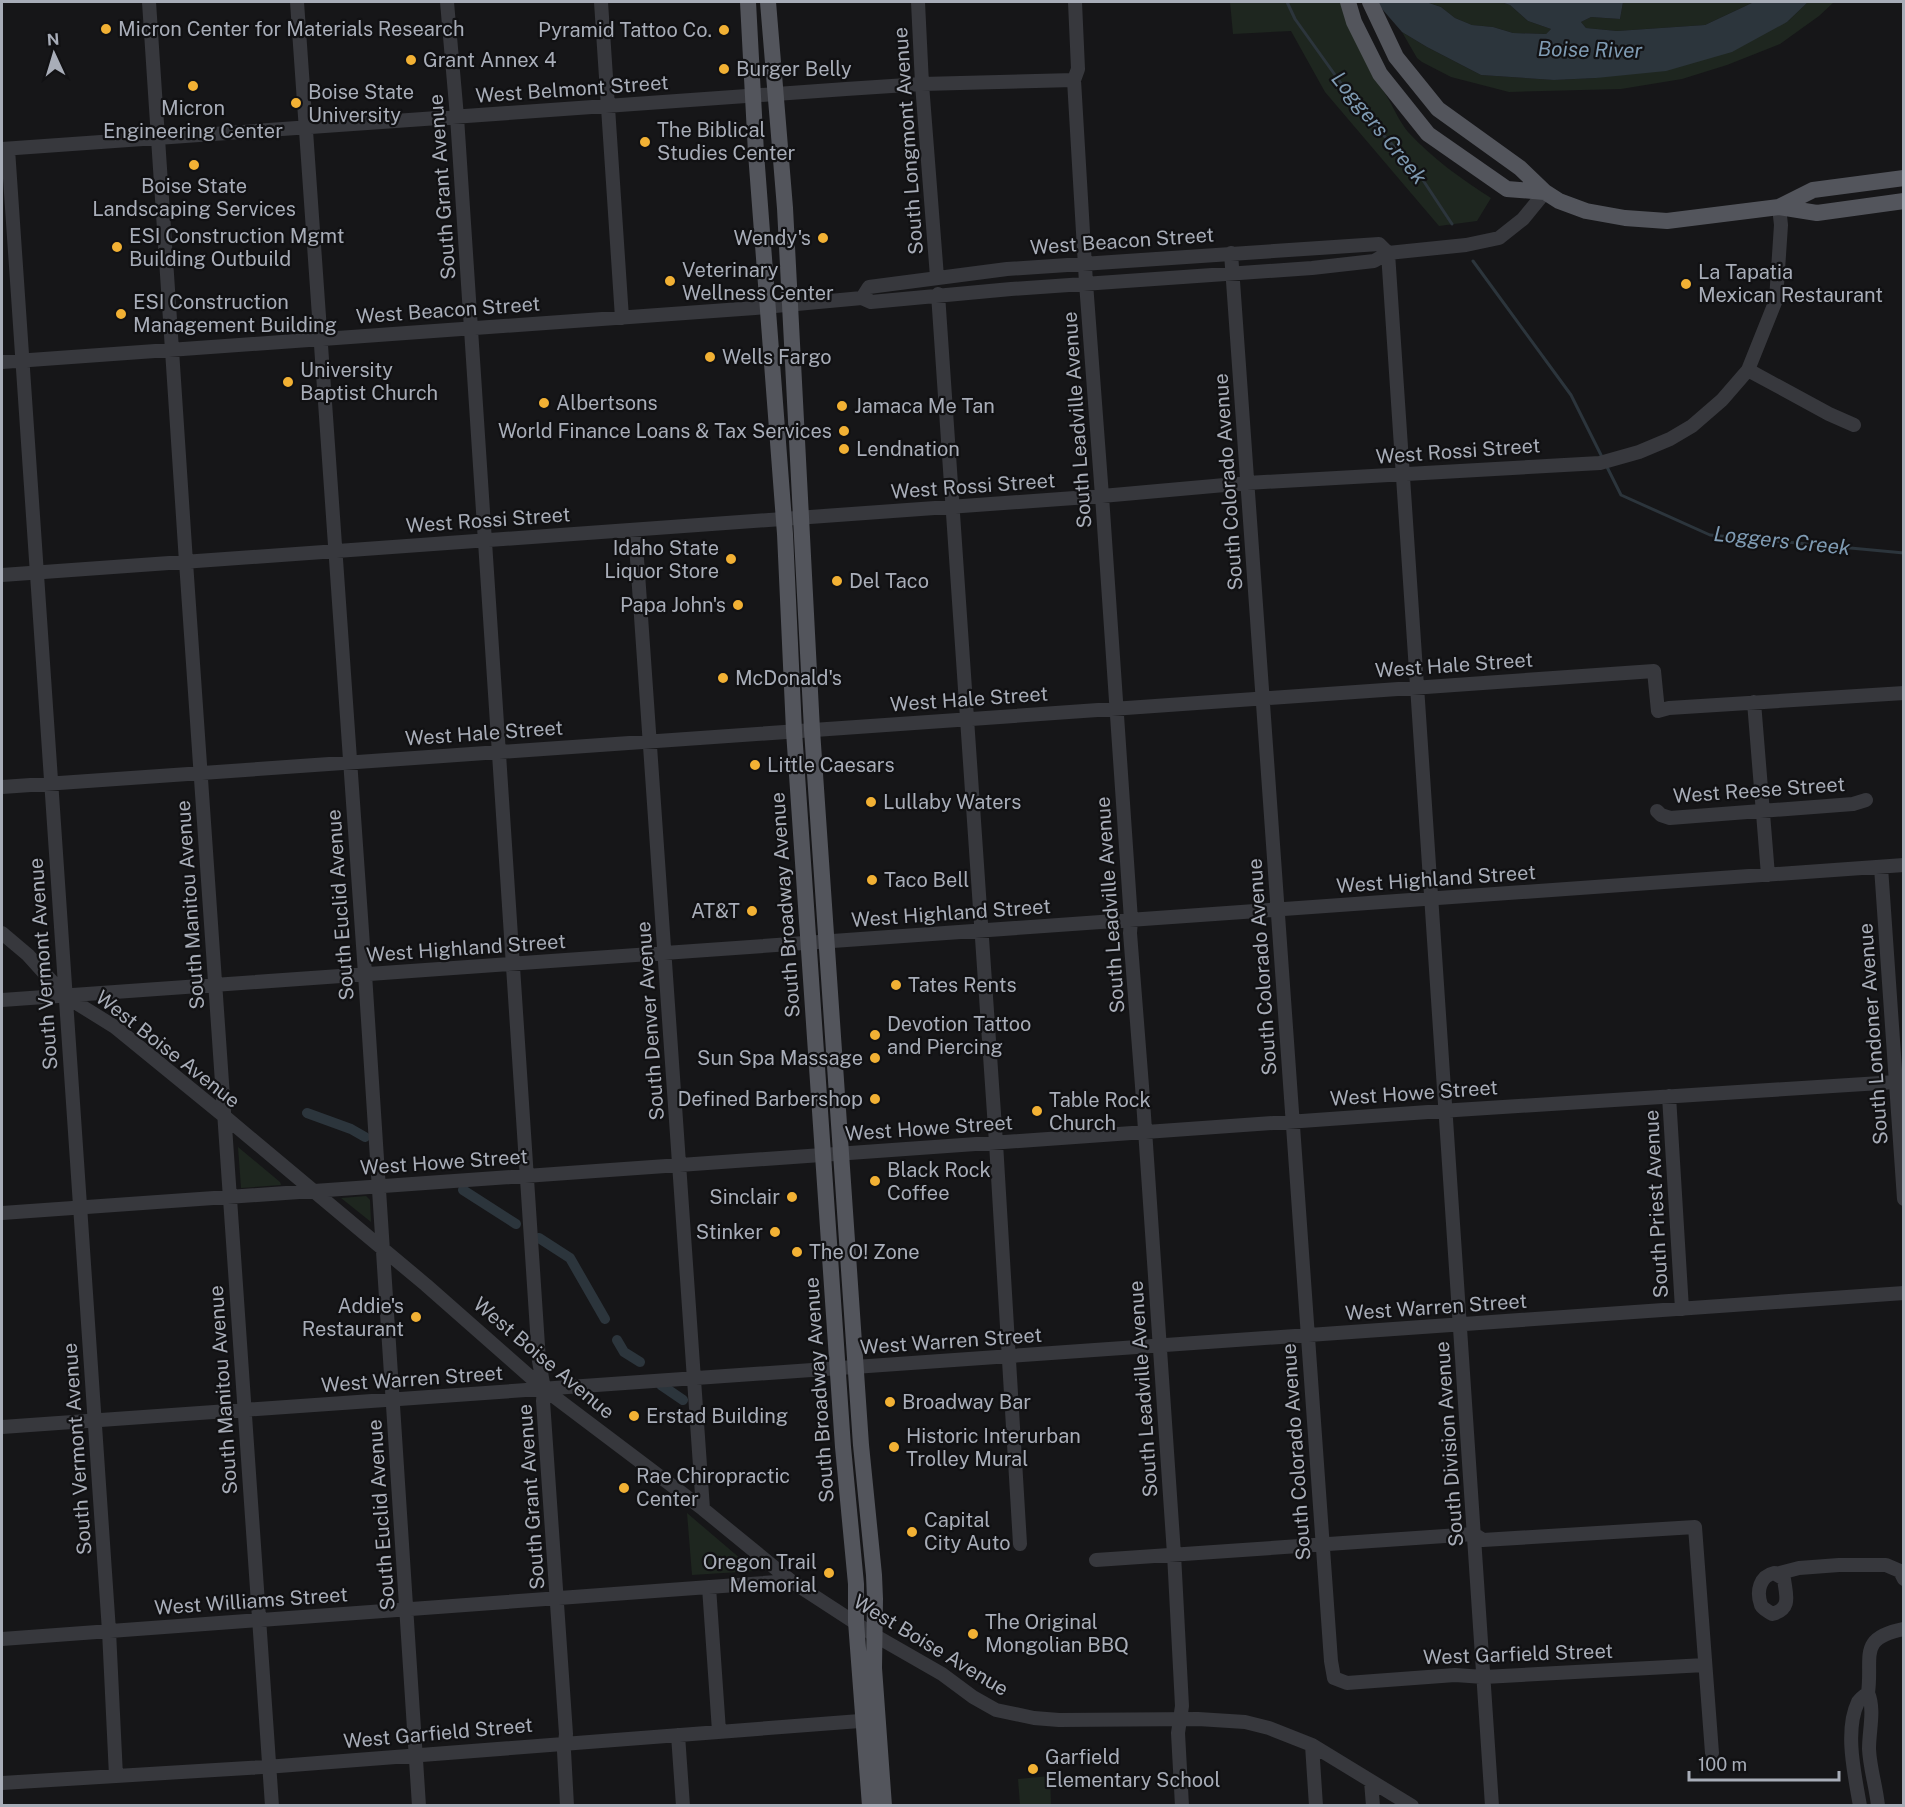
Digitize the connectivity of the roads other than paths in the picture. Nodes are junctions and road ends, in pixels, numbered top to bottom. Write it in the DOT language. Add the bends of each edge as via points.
graph roads {
  1 [pos="149,2"];
  2 [pos="297,2"];
  3 [pos="447,2"];
  4 [pos="601,2"];
  5 [pos="748,2"];
  6 [pos="768,2"];
  7 [pos="918,2"];
  8 [pos="1074,2"];
  9 [pos="1348,2"];
  10 [pos="1370,2"];
  11 [pos="1074,80"];
  12 [pos="922,84"];
  13 [pos="775,94"];
  14 [pos="754,95"];
  15 [pos="608,106"];
  16 [pos="457,117"];
  17 [pos="304,128"];
  18 [pos="158,138"];
  19 [pos="5,149"];
  20 [pos="1904,178"];
  21 [pos="1545,192"];
  22 [pos="1904,201"];
  23 [pos="1779,207"];
  24 [pos="1231,253"];
  25 [pos="1388,253"];
  26 [pos="1085,264"];
  27 [pos="1233,273"];
  28 [pos="937,277"];
  29 [pos="1086,284"];
  30 [pos="938,294"];
  31 [pos="862,298"];
  32 [pos="791,305"];
  33 [pos="767,307"];
  34 [pos="622,318"];
  35 [pos="470,328"];
  36 [pos="320,339"];
  37 [pos="172,350"];
  38 [pos="22,361"];
  39 [pos="2,362"];
  40 [pos="1748,370"];
  41 [pos="1854,425"];
  42 [pos="1401,475"];
  43 [pos="1247,483"];
  44 [pos="1102,496"];
  45 [pos="953,507"];
  46 [pos="802,518"];
  47 [pos="783,519"];
  48 [pos="635,530"];
  49 [pos="485,540"];
  50 [pos="335,551"];
  51 [pos="186,561"];
  52 [pos="36,572"];
  53 [pos="2,574"];
  54 [pos="1417,687"];
  55 [pos="1904,693"];
  56 [pos="1262,698"];
  57 [pos="1754,702"];
  58 [pos="1117,708"];
  59 [pos="967,719"];
  60 [pos="812,730"];
  61 [pos="794,731"];
  62 [pos="650,741"];
  63 [pos="499,752"];
  64 [pos="350,762"];
  65 [pos="200,773"];
  66 [pos="50,784"];
  67 [pos="2,787"];
  68 [pos="1866,800"];
  69 [pos="1657,811"];
  70 [pos="1762,811"];
  71 [pos="1904,865"];
  72 [pos="1881,867"];
  73 [pos="1768,875"];
  74 [pos="1431,898"];
  75 [pos="1277,909"];
  76 [pos="1131,920"];
  77 [pos="981,931"];
  78 [pos="2,933"];
  79 [pos="827,942"];
  80 [pos="808,944"];
  81 [pos="665,954"];
  82 [pos="514,964"];
  83 [pos="365,974"];
  84 [pos="215,985"];
  85 [pos="65,996"];
  86 [pos="2,1000"];
  87 [pos="1896,1082"];
  88 [pos="1669,1096"];
  89 [pos="1446,1110"];
  90 [pos="224,1116"];
  91 [pos="1292,1121"];
  92 [pos="1145,1132"];
  93 [pos="1901,1132"];
  94 [pos="996,1143"];
  95 [pos="841,1153"];
  96 [pos="822,1155"];
  97 [pos="679,1165"];
  98 [pos="528,1175"];
  99 [pos="378,1186"];
  100 [pos="315,1191"];
  101 [pos="230,1197"];
  102 [pos="1904,1199"];
  103 [pos="80,1208"];
  104 [pos="2,1214"];
  105 [pos="382,1248"];
  106 [pos="1904,1293"];
  107 [pos="1682,1309"];
  108 [pos="1460,1324"];
  109 [pos="1308,1335"];
  110 [pos="1160,1346"];
  111 [pos="1008,1356"];
  112 [pos="856,1367"];
  113 [pos="837,1368"];
  114 [pos="694,1378"];
  115 [pos="544,1389"];
  116 [pos="393,1400"];
  117 [pos="244,1410"];
  118 [pos="94,1420"];
  119 [pos="2,1427"];
  120 [pos="703,1509"];
  121 [pos="1474,1534"];
  122 [pos="1020,1544"];
  123 [pos="1322,1544"];
  124 [pos="1174,1554"];
  125 [pos="1096,1560"];
  126 [pos="1776,1574"];
  127 [pos="1904,1579"];
  128 [pos="791,1581"];
  129 [pos="709,1587"];
  130 [pos="556,1598"];
  131 [pos="407,1609"];
  132 [pos="259,1620"];
  133 [pos="856,1622"];
  134 [pos="1904,1629"];
  135 [pos="109,1631"];
  136 [pos="874,1635"];
  137 [pos="2,1639"];
  138 [pos="1705,1665"];
  139 [pos="1484,1677"];
  140 [pos="1334,1678"];
  141 [pos="1868,1693"];
  142 [pos="1180,1719"];
  143 [pos="870,1720"];
  144 [pos="718,1731"];
  145 [pos="678,1735"];
  146 [pos="565,1743"];
  147 [pos="1312,1745"];
  148 [pos="1712,1753"];
  149 [pos="415,1754"];
  150 [pos="269,1767"];
  151 [pos="116,1776"];
  152 [pos="1371,1781"];
  153 [pos="2,1783"];
  154 [pos="272,1806"];
  155 [pos="419,1806"];
  156 [pos="567,1806"];
  157 [pos="683,1806"];
  158 [pos="870,1806"];
  159 [pos="884,1806"];
  160 [pos="1182,1806"];
  161 [pos="1316,1806"];
  162 [pos="1373,1806"];
  163 [pos="1412,1806"];
  164 [pos="1492,1806"];
  165 [pos="1860,1806"];
  166 [pos="1878,1806"];
  1 -- 18 [label="street, South Manitou Avenue"];
  2 -- 17 [label="street, South Euclid Avenue"];
  3 -- 16 [label="street, South Grant Avenue"];
  4 -- 15 [label="street"];
  5 -- 14 [label="main road, South Broadway Avenue"];
  6 -- 13 [label="main road, South Broadway Avenue"];
  7 -- 12 [label="street, South Longmont Avenue"];
  8 -- 11 [label="street, South Leadville Avenue" via="1078,69"];
  9 -- 21 [label="main road" via="1380,74 1428,134 1507,189"];
  10 -- 21 [label="main road" via="1396,57 1438,109 1520,168"];
  11 -- 12 [label="street, West Belmont Street"];
  11 -- 26 [label="street, South Leadville Avenue"];
  12 -- 13 [label="street, West Belmont Street"];
  12 -- 28 [label="street, South Longmont Avenue"];
  13 -- 14 [label="street, West Belmont Street"];
  13 -- 32 [label="main road, South Broadway Avenue"];
  14 -- 15 [label="street, West Belmont Street"];
  14 -- 33 [label="main road, South Broadway Avenue"];
  15 -- 16 [label="street, West Belmont Street"];
  15 -- 34 [label="street"];
  16 -- 17 [label="street, West Belmont Street"];
  16 -- 35 [label="street, South Grant Avenue"];
  17 -- 18 [label="street, West Belmont Street"];
  17 -- 36 [label="street, South Euclid Avenue"];
  18 -- 19 [label="street, West Belmont Street"];
  18 -- 37 [label="street, South Manitou Avenue"];
  19 -- 38 [label="street, South Vermont Avenue"];
  20 -- 23 [label="main road" via="1813,190"];
  21 -- 23 [label="main road" via="1586,211 1667,221"];
  21 -- 25 [label="street, West Beacon Street" via="1523,219 1499,238"];
  22 -- 23 [label="main road" via="1817,213"];
  23 -- 40 [label="street, West Rossi Street" via="1776,300"];
  24 -- 25 [label="street, West Beacon Street" via="1378,244"];
  24 -- 26 [label="street, West Beacon Street"];
  24 -- 27 [label="street, South Colorado Avenue"];
  25 -- 27 [label="street, West Beacon Street" via="1374,261"];
  25 -- 42 [label="street, South Division Avenue"];
  26 -- 28 [label="street, West Beacon Street"];
  26 -- 29 [label="street, South Leadville Avenue"];
  27 -- 29 [label="street, West Beacon Street"];
  27 -- 43 [label="street, South Colorado Avenue"];
  28 -- 31 [label="street, West Beacon Street" via="869,287"];
  29 -- 30 [label="street, West Beacon Street"];
  29 -- 44 [label="street, South Leadville Avenue"];
  30 -- 31 [label="street, West Beacon Street" via="871,302"];
  30 -- 45 [label="street"];
  31 -- 32 [label="street, West Beacon Street"];
  32 -- 33 [label="street, West Beacon Street"];
  32 -- 46 [label="main road, South Broadway Avenue"];
  33 -- 34 [label="street, West Beacon Street"];
  33 -- 47 [label="main road, South Broadway Avenue"];
  34 -- 35 [label="street, West Beacon Street"];
  35 -- 36 [label="street, West Beacon Street"];
  35 -- 49 [label="street, South Grant Avenue"];
  36 -- 37 [label="street, West Beacon Street"];
  36 -- 50 [label="street, South Euclid Avenue"];
  37 -- 38 [label="street, West Beacon Street"];
  37 -- 51 [label="street, South Manitou Avenue"];
  38 -- 39 [label="street, West Beacon Street"];
  38 -- 52 [label="street, South Vermont Avenue"];
  40 -- 41 [label="street"];
  40 -- 42 [label="street, West Rossi Street" via="1692,426 1639,452 1600,463"];
  42 -- 43 [label="street, West Rossi Street"];
  42 -- 54 [label="street, South Division Avenue"];
  43 -- 44 [label="street, West Rossi Street"];
  43 -- 56 [label="street, South Colorado Avenue"];
  44 -- 45 [label="street, West Rossi Street"];
  44 -- 58 [label="street, South Leadville Avenue"];
  45 -- 46 [label="street, West Rossi Street"];
  45 -- 59 [label="street"];
  46 -- 47 [label="street, West Rossi Street"];
  46 -- 60 [label="main road, South Broadway Avenue"];
  47 -- 48 [label="street, West Rossi Street"];
  47 -- 61 [label="main road, South Broadway Avenue"];
  48 -- 49 [label="street, West Rossi Street"];
  48 -- 62 [label="street, South Denver Avenue"];
  49 -- 50 [label="street, West Rossi Street"];
  49 -- 63 [label="street, South Grant Avenue"];
  50 -- 51 [label="street, West Rossi Street"];
  50 -- 64 [label="street, South Euclid Avenue"];
  51 -- 52 [label="street, West Rossi Street"];
  51 -- 65 [label="street, South Manitou Avenue"];
  52 -- 53 [label="street, West Rossi Street"];
  52 -- 66 [label="street, South Vermont Avenue"];
  54 -- 56 [label="street, West Hale Street"];
  54 -- 57 [label="street, West Hale Street" via="1654,671 1658,711"];
  54 -- 74 [label="street, South Division Avenue"];
  55 -- 57 [label="street, West Hale Street"];
  56 -- 58 [label="street, West Hale Street"];
  56 -- 75 [label="street, South Colorado Avenue"];
  57 -- 70 [label="street"];
  58 -- 59 [label="street, West Hale Street"];
  58 -- 76 [label="street, South Leadville Avenue"];
  59 -- 60 [label="street, West Hale Street"];
  59 -- 77 [label="street"];
  60 -- 61 [label="street, West Hale Street"];
  60 -- 79 [label="main road, South Broadway Avenue"];
  61 -- 62 [label="street, West Hale Street"];
  61 -- 80 [label="main road, South Broadway Avenue"];
  62 -- 63 [label="street, West Hale Street"];
  62 -- 81 [label="street, South Denver Avenue"];
  63 -- 64 [label="street, West Hale Street"];
  63 -- 82 [label="street, South Grant Avenue"];
  64 -- 65 [label="street, West Hale Street"];
  64 -- 83 [label="street, South Euclid Avenue"];
  65 -- 66 [label="street, West Hale Street"];
  65 -- 84 [label="street, South Manitou Avenue"];
  66 -- 67 [label="street, West Hale Street"];
  66 -- 85 [label="street, South Vermont Avenue"];
  68 -- 70 [label="street, West Reese Street"];
  69 -- 70 [label="street, West Reese Street" via="1670,818"];
  70 -- 73 [label="street"];
  71 -- 72 [label="street, West Highland Street"];
  72 -- 73 [label="street, West Highland Street"];
  72 -- 87 [label="street, South Londoner Avenue"];
  73 -- 74 [label="street, West Highland Street"];
  74 -- 75 [label="street, West Highland Street"];
  74 -- 89 [label="street, South Division Avenue"];
  75 -- 76 [label="street, West Highland Street"];
  75 -- 91 [label="street, South Colorado Avenue"];
  76 -- 77 [label="street, West Highland Street"];
  76 -- 92 [label="street, South Leadville Avenue"];
  77 -- 79 [label="street, West Highland Street"];
  77 -- 94 [label="street"];
  78 -- 85 [label="street, West Boise Avenue"];
  79 -- 80 [label="street, West Highland Street"];
  79 -- 95 [label="main road, South Broadway Avenue"];
  80 -- 81 [label="street, West Highland Street"];
  80 -- 96 [label="main road, South Broadway Avenue"];
  81 -- 82 [label="street, West Highland Street"];
  81 -- 97 [label="street, South Denver Avenue"];
  82 -- 83 [label="street, West Highland Street"];
  82 -- 98 [label="street, South Grant Avenue"];
  83 -- 84 [label="street, West Highland Street"];
  83 -- 99 [label="street, South Euclid Avenue"];
  84 -- 85 [label="street, West Highland Street"];
  84 -- 90 [label="street, South Manitou Avenue"];
  85 -- 86 [label="street, West Highland Street"];
  85 -- 90 [label="street, West Boise Avenue" via="115,1027"];
  85 -- 103 [label="street, South Vermont Avenue"];
  87 -- 88 [label="street, West Howe Street"];
  87 -- 93 [label="street, South Londoner Avenue"];
  88 -- 89 [label="street, West Howe Street"];
  88 -- 107 [label="street, South Priest Avenue"];
  89 -- 91 [label="street, West Howe Street"];
  89 -- 108 [label="street, South Division Avenue"];
  90 -- 100 [label="street, West Boise Avenue"];
  90 -- 101 [label="street, South Manitou Avenue"];
  91 -- 92 [label="street, West Howe Street"];
  91 -- 109 [label="street, South Colorado Avenue"];
  92 -- 94 [label="street, West Howe Street"];
  92 -- 110 [label="street, South Leadville Avenue"];
  93 -- 102 [label="street, South Londoner Avenue"];
  94 -- 95 [label="street, West Howe Street"];
  94 -- 111 [label="street"];
  95 -- 96 [label="street, West Howe Street"];
  95 -- 112 [label="main road, South Broadway Avenue"];
  96 -- 97 [label="street, West Howe Street"];
  96 -- 113 [label="main road, South Broadway Avenue"];
  97 -- 98 [label="street, West Howe Street"];
  97 -- 114 [label="street, South Denver Avenue"];
  98 -- 99 [label="street, West Howe Street"];
  98 -- 115 [label="street, South Grant Avenue"];
  99 -- 100 [label="street, West Howe Street"];
  99 -- 105 [label="street, South Euclid Avenue"];
  100 -- 101 [label="street, West Howe Street"];
  100 -- 105 [label="street, West Boise Avenue"];
  101 -- 103 [label="street, West Howe Street"];
  101 -- 117 [label="street, South Manitou Avenue"];
  103 -- 104 [label="street, West Howe Street"];
  103 -- 118 [label="street, South Vermont Avenue"];
  105 -- 115 [label="street, West Boise Avenue"];
  105 -- 116 [label="street, South Euclid Avenue"];
  106 -- 107 [label="street, West Warren Street"];
  107 -- 108 [label="street, West Warren Street"];
  108 -- 109 [label="street, West Warren Street"];
  108 -- 121 [label="street, South Division Avenue"];
  109 -- 110 [label="street, West Warren Street"];
  109 -- 123 [label="street, South Colorado Avenue"];
  110 -- 111 [label="street, West Warren Street"];
  110 -- 124 [label="street, South Leadville Avenue"];
  111 -- 112 [label="street, West Warren Street"];
  111 -- 122 [label="street"];
  112 -- 113 [label="street, West Warren Street"];
  112 -- 136 [label="main road, South Broadway Avenue" via="874,1575"];
  113 -- 114 [label="street, West Warren Street"];
  113 -- 133 [label="main road, South Broadway Avenue"];
  114 -- 115 [label="street, West Warren Street"];
  114 -- 120 [label="street, South Denver Avenue"];
  115 -- 116 [label="street, West Warren Street"];
  115 -- 120 [label="street, West Boise Avenue"];
  115 -- 130 [label="street, South Grant Avenue"];
  116 -- 117 [label="street, West Warren Street"];
  116 -- 131 [label="street, South Euclid Avenue"];
  117 -- 118 [label="street, West Warren Street"];
  117 -- 132 [label="street, South Manitou Avenue"];
  118 -- 119 [label="street, West Warren Street"];
  118 -- 135 [label="street, South Vermont Avenue"];
  120 -- 128 [label="street, West Boise Avenue"];
  121 -- 123 [label="street"];
  121 -- 138 [label="street" via="1483,1540 1695,1527"];
  121 -- 139 [label="street, South Division Avenue"];
  123 -- 124 [label="street"];
  123 -- 140 [label="street, South Colorado Avenue"];
  124 -- 125 [label="street"];
  124 -- 142 [label="street, South Leadville Avenue"];
  126 -- 127 [label="street" via="1799,1568 1886,1565 1900,1571"];
  128 -- 129 [label="street, West Williams Street"];
  128 -- 133 [label="street, West Boise Avenue"];
  129 -- 130 [label="street, West Williams Street"];
  129 -- 144 [label="street"];
  130 -- 131 [label="street, West Williams Street"];
  130 -- 146 [label="street, South Grant Avenue"];
  131 -- 132 [label="street, West Williams Street"];
  131 -- 149 [label="street, South Euclid Avenue"];
  132 -- 135 [label="street, West Williams Street"];
  132 -- 150 [label="street, South Manitou Avenue"];
  133 -- 136 [label="street, West Boise Avenue"];
  133 -- 143 [label="main road, South Broadway Avenue"];
  134 -- 141 [label="street" via="1875,1640 1869,1656"];
  135 -- 137 [label="street, West Williams Street"];
  135 -- 151 [label="street, South Vermont Avenue"];
  136 -- 142 [label="street, West Boise Avenue" via="996,1710 1059,1720"];
  136 -- 143 [label="main road, South Broadway Avenue"];
  138 -- 139 [label="street, West Garfield Street"];
  138 -- 148 [label="street"];
  139 -- 140 [label="street, West Garfield Street" via="1455,1675 1347,1683"];
  139 -- 164 [label="street, South Division Avenue"];
  141 -- 165 [label="street" via="1858,1701 1852,1724"];
  141 -- 166 [label="street" via="1872,1703 1872,1776"];
  142 -- 147 [label="street, West Boise Avenue" via="1245,1722"];
  142 -- 160 [label="street, South Leadville Avenue"];
  143 -- 144 [label="street, West Garfield Street"];
  143 -- 158 [label="main road, South Broadway Avenue"];
  143 -- 159 [label="main road, South Broadway Avenue"];
  144 -- 145 [label="street, West Garfield Street"];
  145 -- 146 [label="street, West Garfield Street"];
  145 -- 157 [label="street"];
  146 -- 149 [label="street, West Garfield Street"];
  146 -- 156 [label="street, South Grant Avenue"];
  147 -- 152 [label="street, West Boise Avenue"];
  147 -- 161 [label="street"];
  149 -- 150 [label="street, West Garfield Street"];
  149 -- 155 [label="street, South Euclid Avenue"];
  150 -- 151 [label="street, West Garfield Street"];
  150 -- 154 [label="street, South Manitou Avenue"];
  151 -- 153 [label="street, West Garfield Street"];
  152 -- 162 [label="street"];
  152 -- 163 [label="street, West Boise Avenue"];
}
